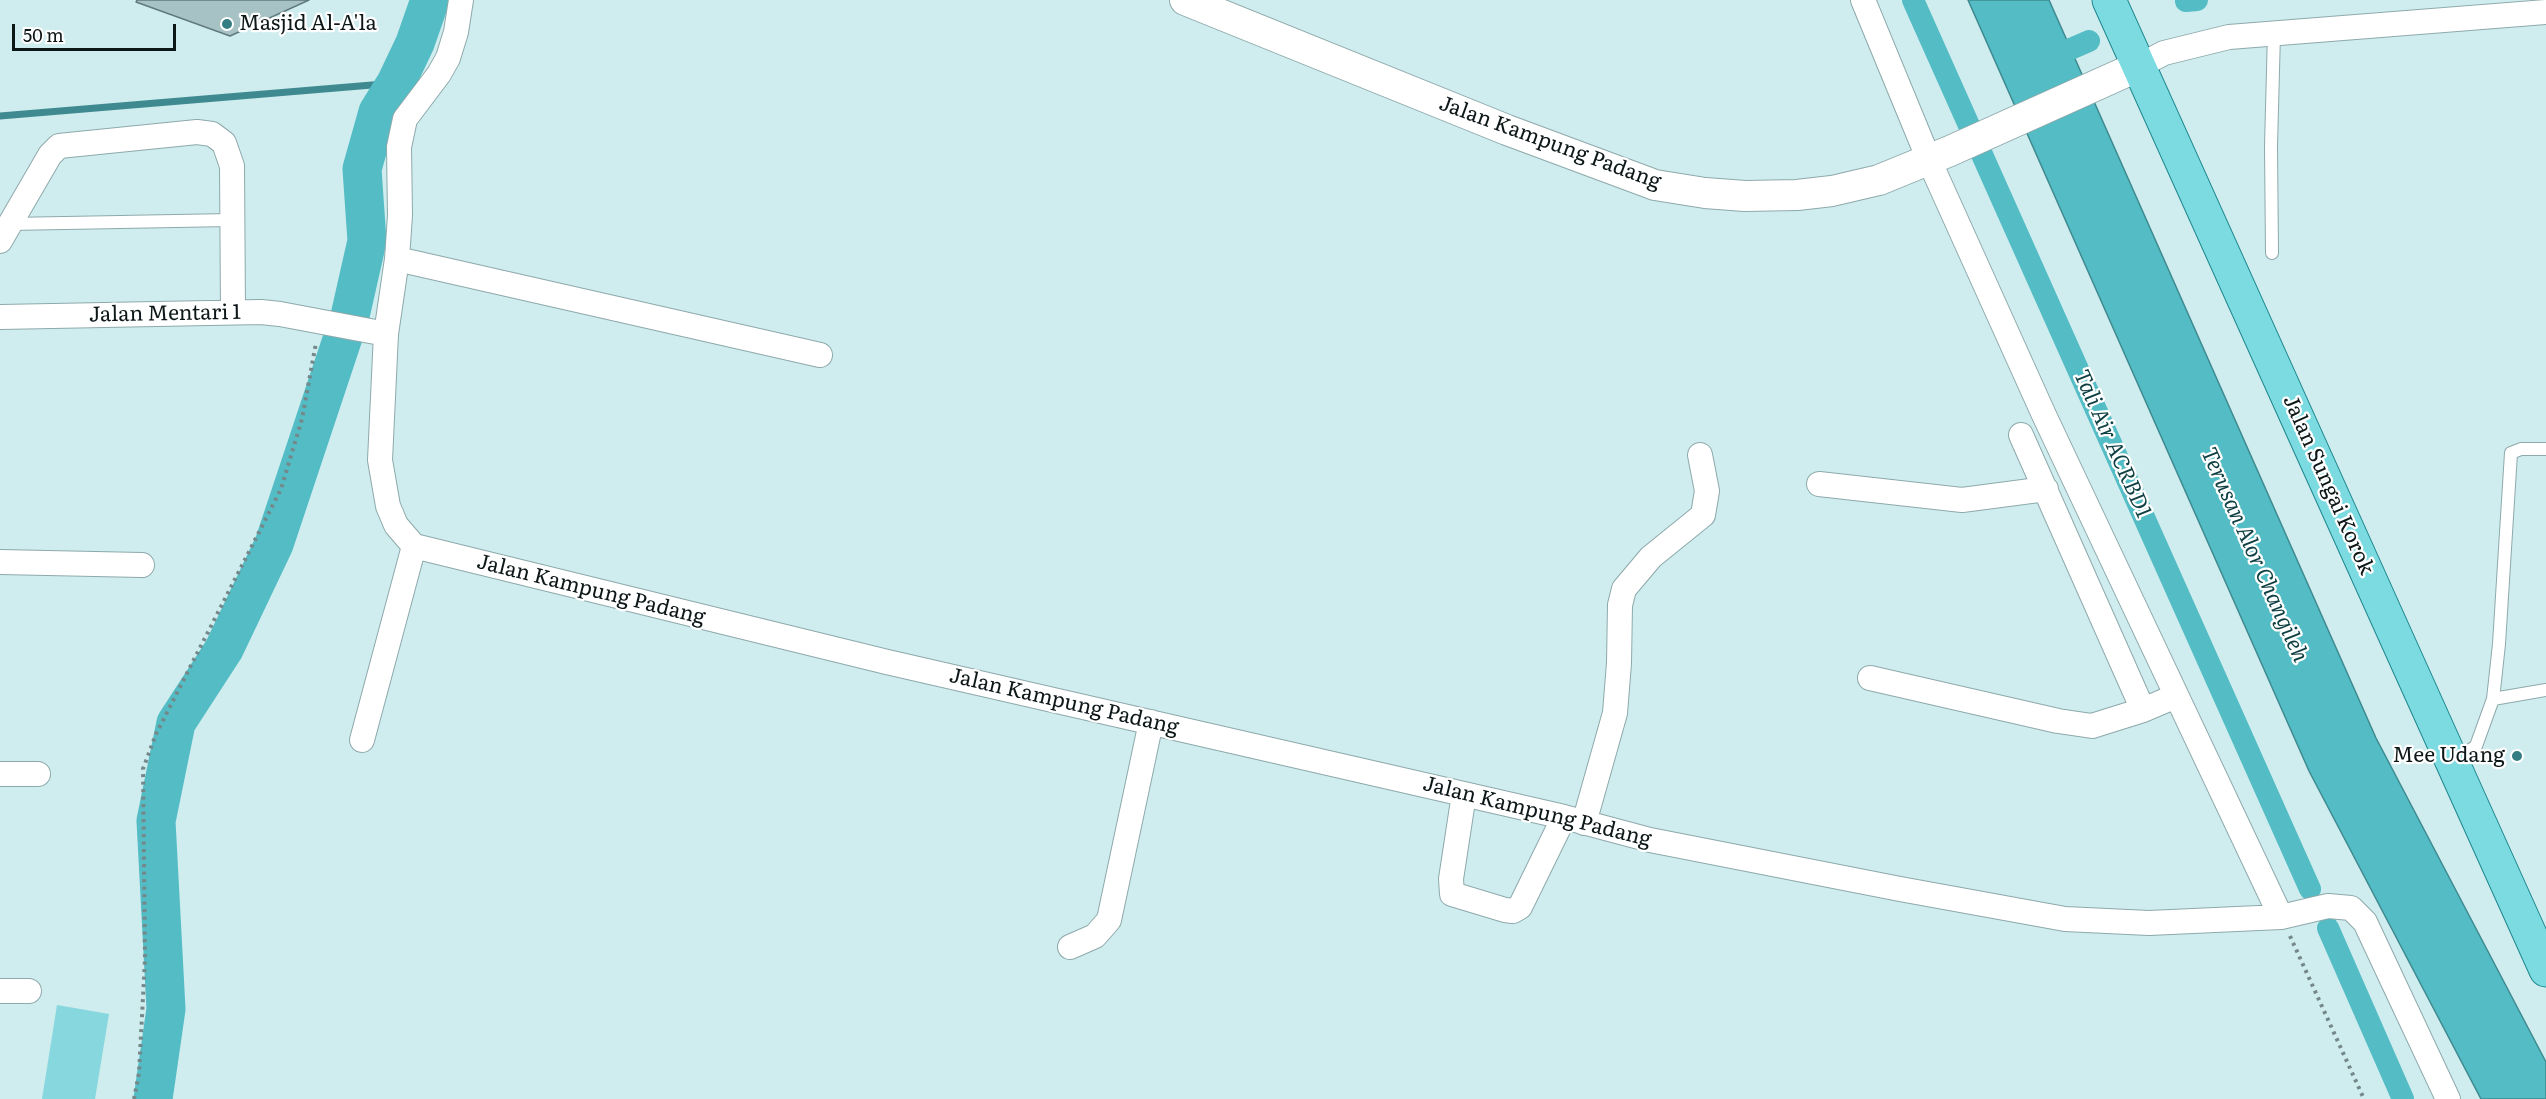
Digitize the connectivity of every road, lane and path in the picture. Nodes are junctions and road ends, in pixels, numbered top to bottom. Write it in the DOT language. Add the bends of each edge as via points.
graph roads {
  1 [pos="461,0"];
  2 [pos="1185,0"];
  3 [pos="1863,0"];
  4 [pos="2109,0"];
  5 [pos="2546,12"];
  6 [pos="2274,33"];
  7 [pos="2128,71"];
  8 [pos="1940,156"];
  9 [pos="231,220"];
  10 [pos="5,232"];
  11 [pos="2272,253"];
  12 [pos="397,259"];
  13 [pos="233,312"];
  14 [pos="0,317"];
  15 [pos="325,322"];
  16 [pos="379,333"];
  17 [pos="820,356"];
  18 [pos="2021,435"];
  19 [pos="2546,449"];
  20 [pos="1700,455"];
  21 [pos="1819,484"];
  22 [pos="2046,489"];
  23 [pos="414,546"];
  24 [pos="0,562"];
  25 [pos="142,565"];
  26 [pos="1870,678"];
  27 [pos="2546,690"];
  28 [pos="2176,696"];
  29 [pos="2493,699"];
  30 [pos="2143,710"];
  31 [pos="1151,722"];
  32 [pos="362,740"];
  33 [pos="2453,763"];
  34 [pos="0,774"];
  35 [pos="38,774"];
  36 [pos="1464,794"];
  37 [pos="1574,820"];
  38 [pos="2281,917"];
  39 [pos="1070,947"];
  40 [pos="2546,970"];
  41 [pos="0,991"];
  42 [pos="29,991"];
  43 [pos="134,1099"];
  44 [pos="2364,1099"];
  45 [pos="2448,1099"];
  1 -- 12 [label="street" via="448,57 401,130"];
  2 -- 8 [label="street, Jalan Kampung Padang" via="1655,185 1745,196 1797,195 1879,180"];
  3 -- 8 [label="street"];
  4 -- 7 [label="main road, Jalan Sungai Korok"];
  5 -- 6 [label="street"];
  6 -- 7 [label="street" via="2192,44 2164,52"];
  6 -- 11 [label="lane"];
  7 -- 8 [label="street, Jalan Kampung Padang"];
  7 -- 33 [label="main road, Jalan Sungai Korok"];
  8 -- 28 [label="street" via="2044,415"];
  9 -- 10 [label="lane"];
  9 -- 10 [label="street" via="228,152 217,137 197,132 59,146"];
  9 -- 13 [label="street"];
  12 -- 16 [label="street"];
  12 -- 17 [label="street"];
  13 -- 14 [label="street, Jalan Mentari 1"];
  13 -- 15 [label="street, Jalan Mentari 1" via="280,314"];
  15 -- 16 [label="street, Jalan Mentari 1"];
  15 -- 43 [label="path" via="281,489 156,735 143,769 144,970"];
  16 -- 23 [label="street" via="380,460 388,507 396,525"];
  18 -- 22 [label="street"];
  19 -- 29 [label="lane" via="2511,453"];
  20 -- 37 [label="street" via="1707,491 1703,515 1651,557 1623,589 1615,713"];
  21 -- 22 [label="street" via="1962,500"];
  22 -- 30 [label="street"];
  23 -- 31 [label="street, Jalan Kampung Padang"];
  23 -- 32 [label="street"];
  24 -- 25 [label="street"];
  26 -- 30 [label="street" via="2092,726"];
  27 -- 29 [label="lane"];
  28 -- 30 [label="street"];
  28 -- 38 [label="street"];
  29 -- 33 [label="lane" via="2476,746"];
  31 -- 36 [label="street, Jalan Kampung Padang"];
  31 -- 39 [label="street" via="1109,920 1095,936"];
  33 -- 40 [label="main road, Jalan Sungai Korok"];
  34 -- 35 [label="street"];
  36 -- 37 [label="street, Jalan Kampung Padang"];
  36 -- 37 [label="street" via="1450,879 1452,894 1505,910 1520,907"];
  37 -- 38 [label="street, Jalan Kampung Padang" via="1650,840 2065,919 2149,922"];
  38 -- 44 [label="path"];
  38 -- 45 [label="street, Jalan Kampung Padang" via="2328,906 2351,908 2360,915"];
  41 -- 42 [label="street"];
}
